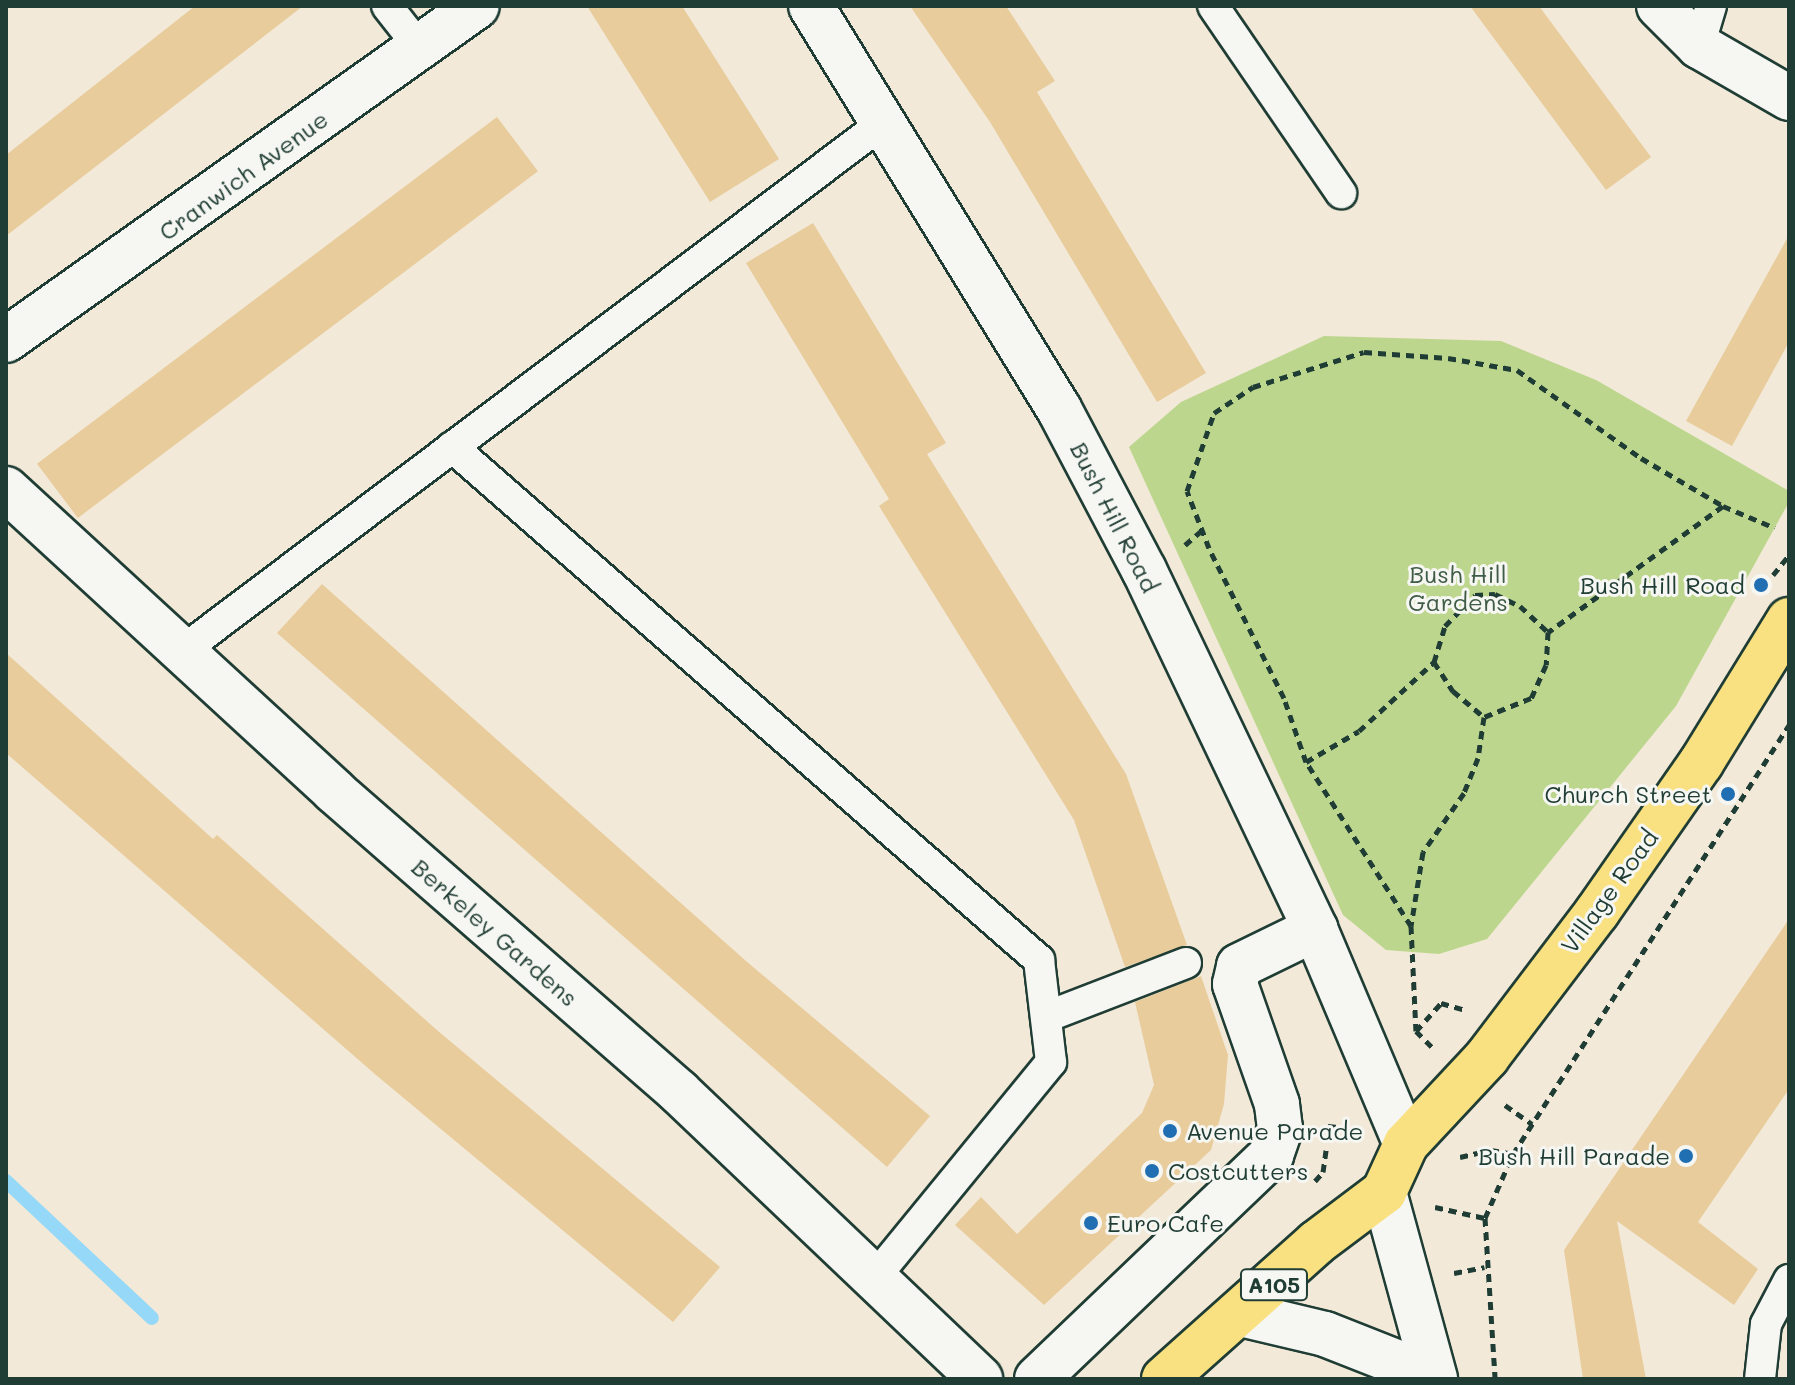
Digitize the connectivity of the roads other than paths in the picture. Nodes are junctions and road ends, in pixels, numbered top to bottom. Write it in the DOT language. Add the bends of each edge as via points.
graph roads {
  1 [pos="387,6"];
  2 [pos="477,6"];
  3 [pos="811,6"];
  4 [pos="1213,6"];
  5 [pos="1659,6"];
  6 [pos="1705,26"];
  7 [pos="420,48"];
  8 [pos="1789,98"];
  9 [pos="883,123"];
  10 [pos="1341,193"];
  11 [pos="6,340"];
  12 [pos="452,447"];
  13 [pos="6,489"];
  14 [pos="1789,620"];
  15 [pos="182,651"];
  16 [pos="1315,929"];
  17 [pos="1186,963"];
  18 [pos="1046,1017"];
  19 [pos="1406,1144"];
  20 [pos="1384,1192"];
  21 [pos="876,1276"];
  22 [pos="1789,1280"];
  23 [pos="1241,1314"];
  24 [pos="1434,1378"];
  25 [pos="980,1379"];
  26 [pos="1037,1379"];
  27 [pos="1164,1379"];
  28 [pos="1760,1379"];
  1 -- 7 [label="lane"];
  2 -- 7 [label="street, Cranwich Avenue"];
  3 -- 9 [label="street, Bush Hill Road"];
  4 -- 10 [label="lane"];
  5 -- 6 [label="street"];
  6 -- 8 [label="street"];
  7 -- 11 [label="street, Cranwich Avenue"];
  9 -- 12 [label="lane"];
  9 -- 16 [label="street, Bush Hill Road" via="1059,409 1144,570"];
  12 -- 15 [label="lane"];
  12 -- 18 [label="lane" via="1039,960"];
  13 -- 15 [label="street, Berkeley Gardens"];
  14 -- 19 [label="main road, Village Road / A105" via="1701,763 1597,912 1487,1057"];
  15 -- 21 [label="street, Berkeley Gardens" via="679,1092"];
  16 -- 19 [label="street, Bush Hill Road"];
  16 -- 26 [label="street" via="1239,966 1235,984 1277,1104 1280,1129 1271,1155"];
  17 -- 18 [label="lane"];
  18 -- 21 [label="lane" via="1051,1062"];
  19 -- 20 [label="main road, A105"];
  20 -- 23 [label="main road, A105" via="1316,1243"];
  20 -- 24 [label="street"];
  21 -- 25 [label="street, Berkeley Gardens"];
  22 -- 28 [label="lane" via="1766,1324"];
  23 -- 24 [label="street" via="1325,1334"];
  23 -- 27 [label="main road, A105"];
}
